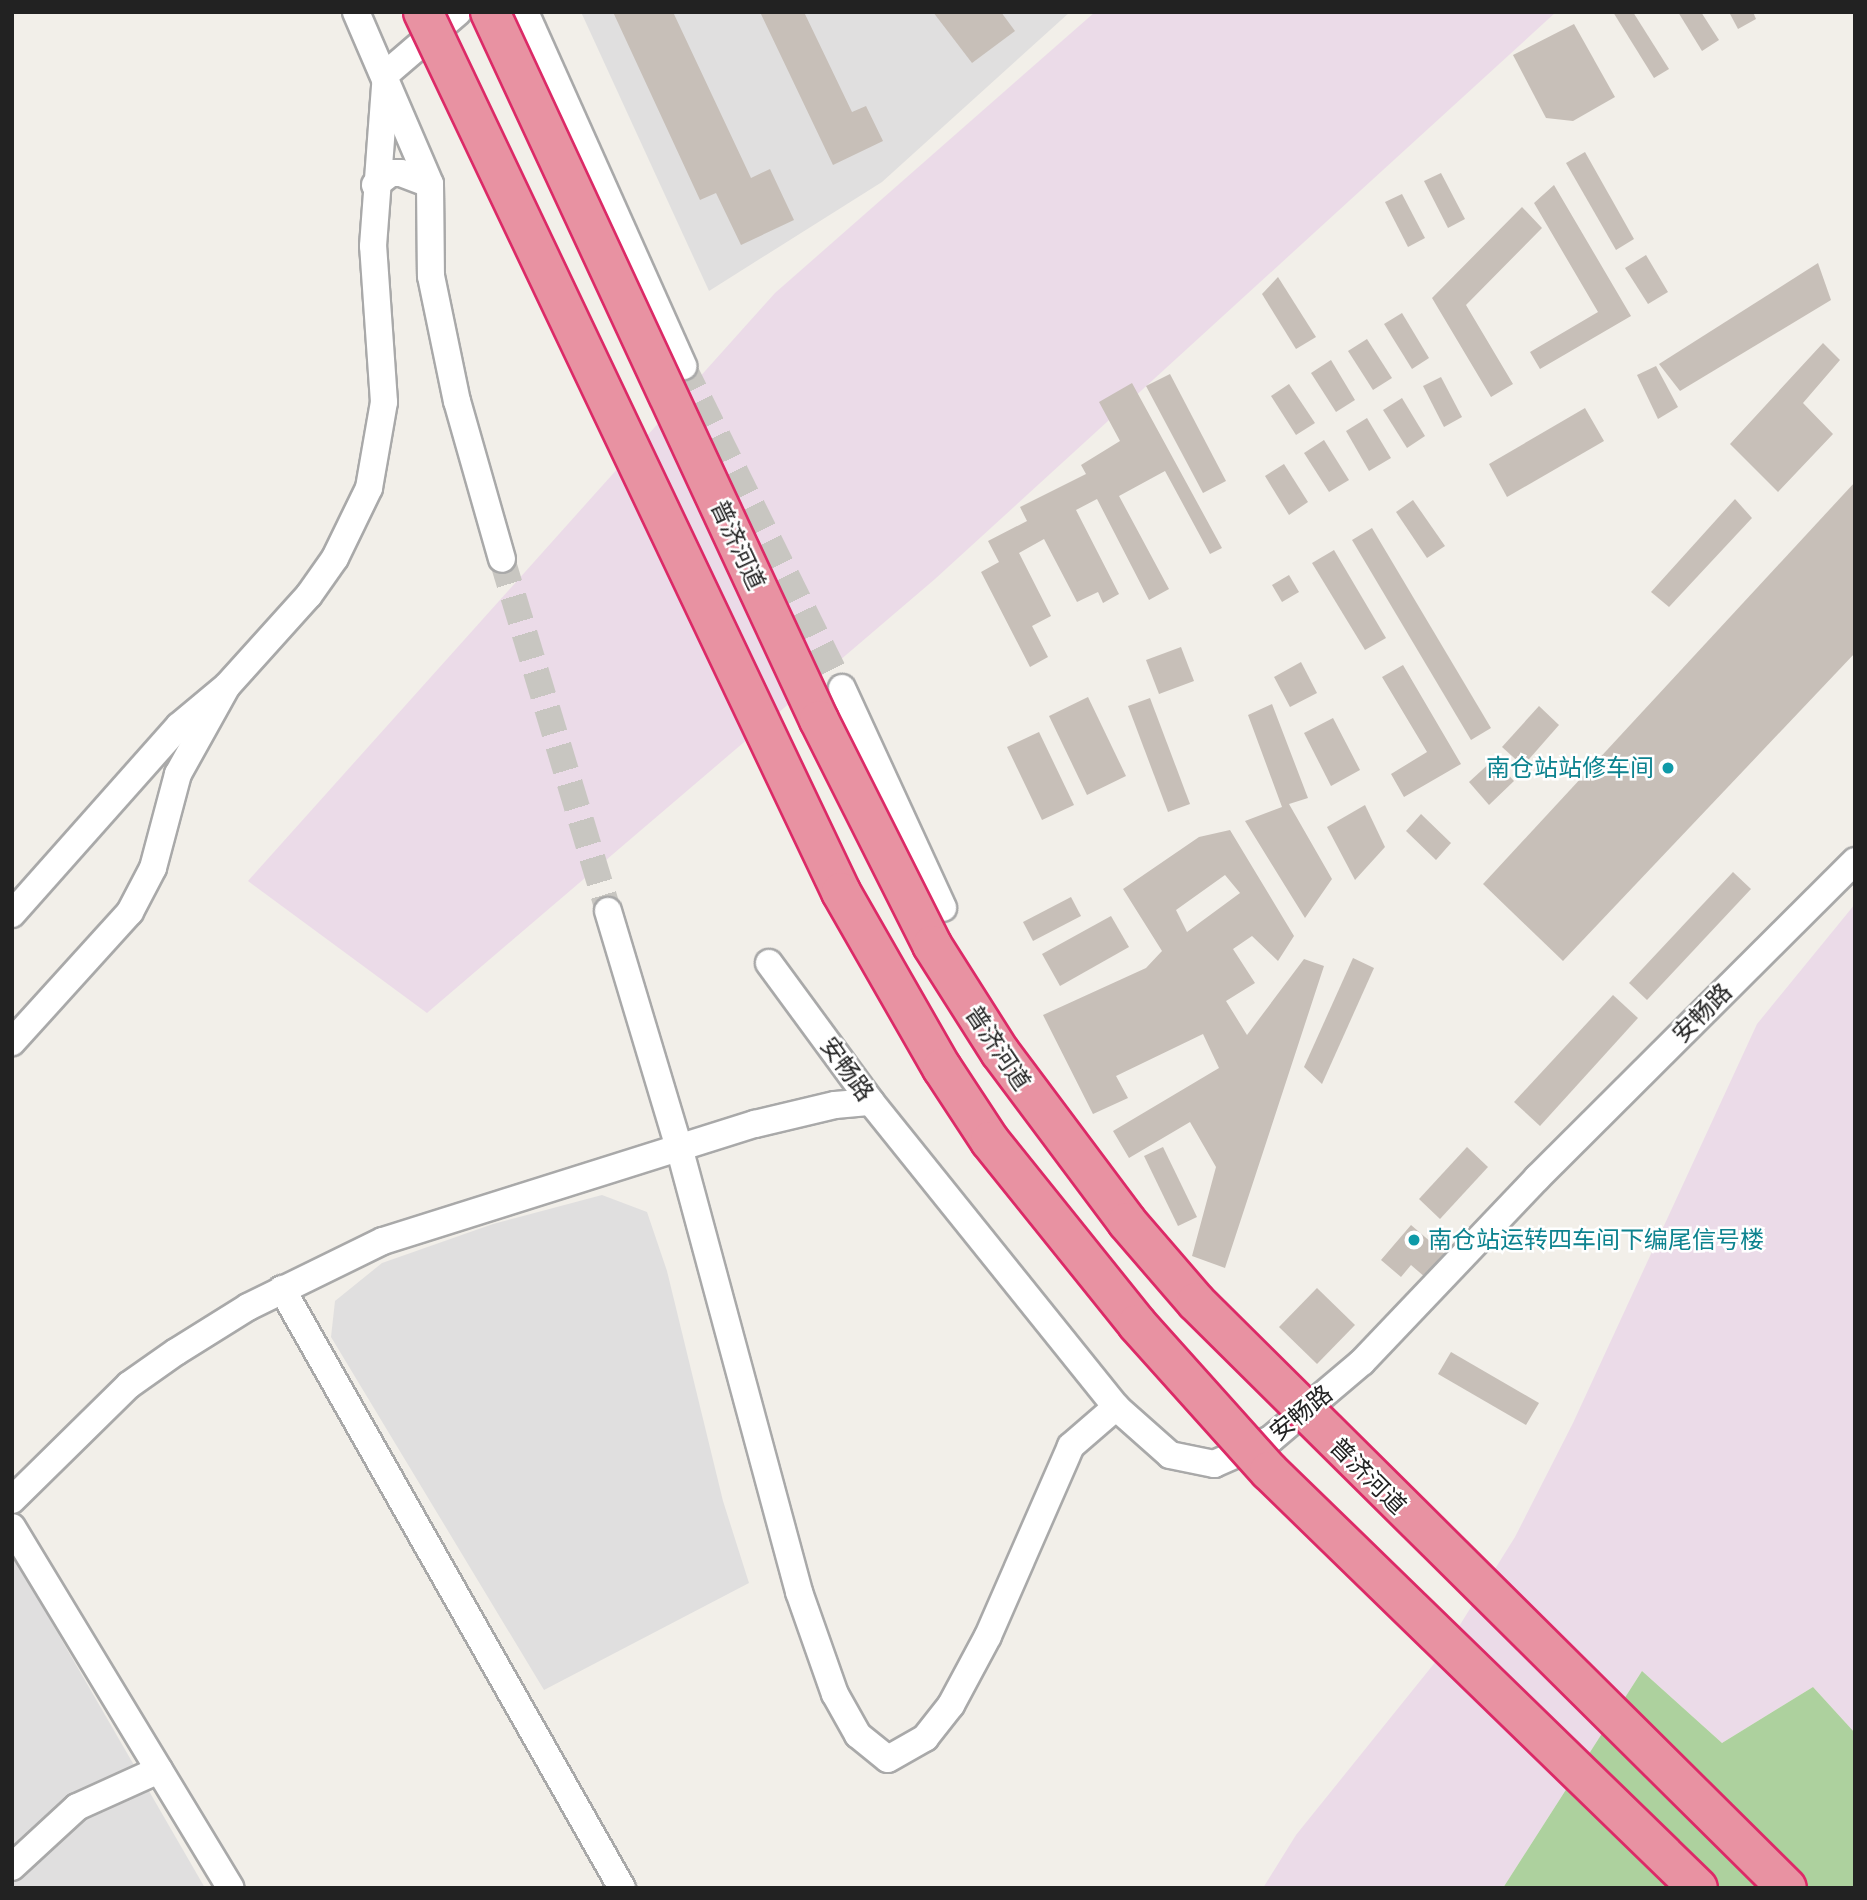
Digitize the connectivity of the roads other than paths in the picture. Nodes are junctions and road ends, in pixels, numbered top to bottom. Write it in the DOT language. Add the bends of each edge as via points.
graph roads {
  1 [pos="356,12"];
  2 [pos="423,12"];
  3 [pos="458,12"];
  4 [pos="490,12"];
  5 [pos="525,12"];
  6 [pos="386,74"];
  7 [pos="430,184"];
  8 [pos="375,185"];
  9 [pos="683,366"];
  10 [pos="502,559"];
  11 [pos="227,686"];
  12 [pos="842,688"];
  13 [pos="1855,861"];
  14 [pos="943,908"];
  15 [pos="608,911"];
  16 [pos="12,914"];
  17 [pos="769,963"];
  18 [pos="12,1042"];
  19 [pos="871,1102"];
  20 [pos="679,1147"];
  21 [pos="282,1289"];
  22 [pos="1116,1407"];
  23 [pos="12,1500"];
  24 [pos="12,1527"];
  25 [pos="159,1770"];
  26 [pos="12,1867"];
  27 [pos="231,1888"];
  28 [pos="622,1888"];
  29 [pos="1698,1888"];
  30 [pos="1787,1888"];
  1 -- 6 [label="street"];
  2 -- 29 [label="highway, bridge" via="841,892 942,1068 990,1141 1137,1324 1269,1471"];
  3 -- 6 [label="street"];
  4 -- 30 [label="highway, 普济河道, bridge" via="825,732 932,945 1000,1052 1127,1222 1196,1302"];
  5 -- 9 [label="street"];
  6 -- 7 [label="street"];
  6 -- 8 [label="street"];
  7 -- 8 [label="street" via="391,173"];
  7 -- 10 [label="street" via="431,276 457,401"];
  8 -- 11 [label="street" via="373,246 384,402 369,488 335,558 310,595"];
  11 -- 16 [label="street" via="179,726"];
  11 -- 18 [label="street" via="178,774 160,849 139,897 117,929"];
  12 -- 14 [label="street"];
  13 -- 22 [label="street, 安畅路" via="1537,1178 1362,1362 1271,1439 1214,1464 1170,1455"];
  15 -- 20 [label="street"];
  17 -- 19 [label="street, 安畅路"];
  19 -- 20 [label="street" via="835,1105"];
  19 -- 22 [label="street, 安畅路"];
  20 -- 21 [label="street" via="383,1241"];
  20 -- 22 [label="street" via="799,1592 835,1694 858,1735 888,1759 925,1738 951,1705 988,1636 1071,1446"];
  21 -- 23 [label="street" via="129,1385"];
  21 -- 28 [label="street"];
  24 -- 25 [label="street"];
  25 -- 26 [label="street" via="77,1807"];
  25 -- 27 [label="street"];
}
